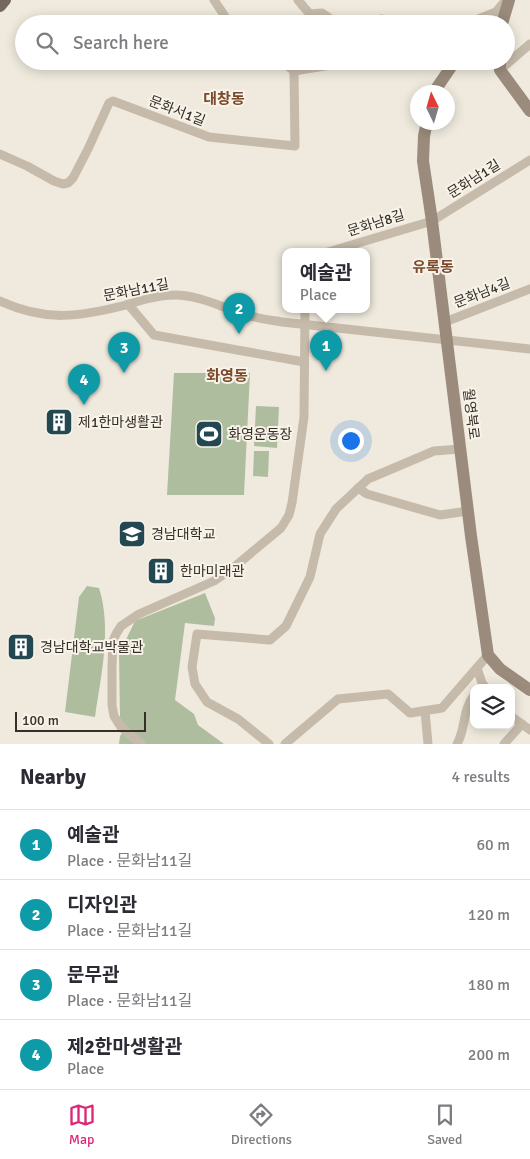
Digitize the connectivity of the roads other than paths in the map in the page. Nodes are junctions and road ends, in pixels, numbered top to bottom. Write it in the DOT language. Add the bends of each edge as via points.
graph roads {
  1 [pos="4,0"];
  2 [pos="214,0"];
  3 [pos="298,0"];
  4 [pos="508,0"];
  5 [pos="0,6"];
  6 [pos="310,14"];
  7 [pos="224,15"];
  8 [pos="325,15"];
  9 [pos="488,15"];
  10 [pos="503,15"];
  11 [pos="530,44"];
  12 [pos="515,55"];
  13 [pos="300,70"];
  14 [pos="449,70"];
  15 [pos="503,70"];
  16 [pos="294,71"];
  17 [pos="439,85"];
  18 [pos="529,109"];
  19 [pos="425,130"];
  20 [pos="0,154"];
  21 [pos="530,160"];
  22 [pos="432,221"];
  23 [pos="341,248"];
  24 [pos="530,289"];
  25 [pos="0,301"];
  26 [pos="128,304"];
  27 [pos="305,313"];
  28 [pos="445,322"];
  29 [pos="306,324"];
  30 [pos="446,339"];
  31 [pos="530,350"];
  32 [pos="304,362"];
  33 [pos="460,449"];
  34 [pos="358,488"];
  35 [pos="468,511"];
  36 [pos="488,655"];
  37 [pos="477,668"];
  38 [pos="481,684"];
  39 [pos="530,690"];
  40 [pos="470,700"];
  41 [pos="426,711"];
  42 [pos="515,719"];
  43 [pos="522,724"];
  44 [pos="530,730"];
  45 [pos="141,744"];
  46 [pos="269,744"];
  47 [pos="285,744"];
  48 [pos="428,744"];
  49 [pos="457,744"];
  50 [pos="504,744"];
  1 -- 5 [label="main road"];
  2 -- 7 [label="street"];
  3 -- 6 [label="street"];
  4 -- 9 [label="street"];
  4 -- 10 [label="main road"];
  6 -- 8 [label="street"];
  11 -- 12 [label="street"];
  13 -- 16 [label="street"];
  14 -- 17 [label="main road"];
  15 -- 18 [label="main road"];
  16 -- 20 [label="street, 문화서1길" via="294,146 208,137 113,101 109,103 75,175 68,183 60,184"];
  19 -- 22 [label="main road, 월영북로" via="423,161"];
  21 -- 22 [label="street, 문화남1길"];
  22 -- 23 [label="street, 문화남8길"];
  22 -- 28 [label="main road, 월영북로"];
  24 -- 28 [label="street, 문화남4길"];
  25 -- 26 [label="street, 문화남11길" via="51,316 68,316"];
  26 -- 29 [label="street, 문화남11길" via="157,297 182,296 250,316"];
  26 -- 32 [label="street" via="154,335"];
  27 -- 29 [label="street"];
  28 -- 30 [label="main road, 월영북로"];
  29 -- 30 [label="street, 문화남11길"];
  29 -- 32 [label="street"];
  30 -- 31 [label="street, 문화남11길"];
  30 -- 33 [label="main road, 월영북로"];
  32 -- 45 [label="street" via="304,417 294,490 281,528 214,581 139,614 122,626 113,641 114,716 121,727"];
  33 -- 34 [label="street" via="434,452 368,479"];
  33 -- 35 [label="main road, 월영북로"];
  34 -- 35 [label="street" via="367,494 440,515"];
  34 -- 46 [label="street" via="336,510 320,534 310,578 286,626 270,640 197,634 192,668 195,684 207,702 238,719"];
  35 -- 36 [label="main road, 월영북로"];
  36 -- 37 [label="street"];
  36 -- 39 [label="main road" via="500,669"];
  37 -- 38 [label="street"];
  37 -- 41 [label="street" via="442,708"];
  40 -- 49 [label="street"];
  41 -- 47 [label="street" via="410,713 388,694 338,699"];
  41 -- 48 [label="street"];
  42 -- 43 [label="street"];
  43 -- 44 [label="street"];
  43 -- 50 [label="street"];
}
